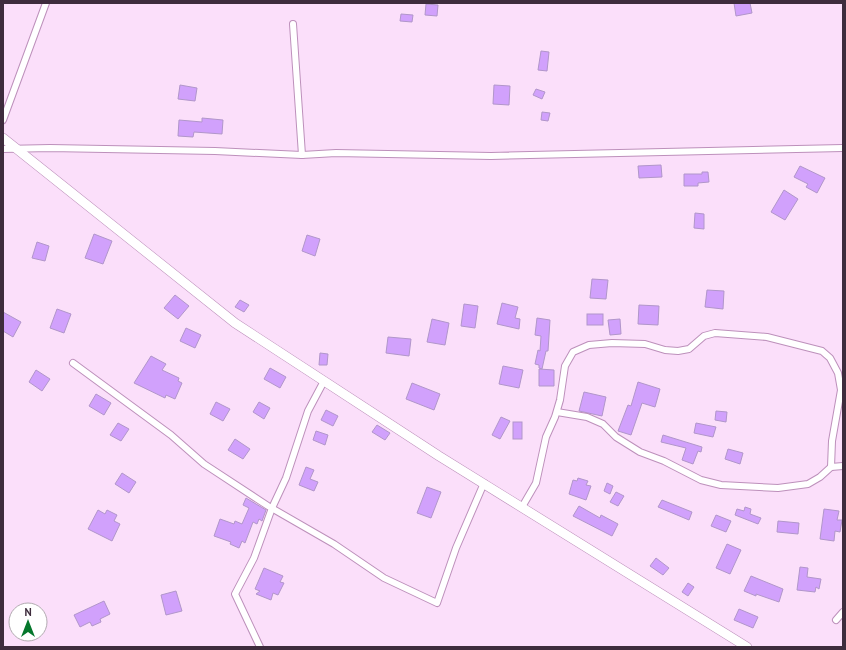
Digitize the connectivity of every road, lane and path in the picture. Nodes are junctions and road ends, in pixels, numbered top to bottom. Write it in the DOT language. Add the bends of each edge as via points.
graph roads {
  1 [pos="46,3"];
  2 [pos="292,24"];
  3 [pos="3,120"];
  4 [pos="3,138"];
  5 [pos="14,148"];
  6 [pos="843,148"];
  7 [pos="3,149"];
  8 [pos="302,155"];
  9 [pos="73,363"];
  10 [pos="324,380"];
  11 [pos="557,412"];
  12 [pos="843,466"];
  13 [pos="830,467"];
  14 [pos="484,483"];
  15 [pos="522,507"];
  16 [pos="272,508"];
  17 [pos="843,612"];
  18 [pos="836,620"];
  19 [pos="260,647"];
  20 [pos="747,647"];
  1 -- 3 [label="street"];
  2 -- 8 [label="street"];
  4 -- 5 [label="main road"];
  5 -- 7 [label="street"];
  5 -- 8 [label="street"];
  5 -- 10 [label="main road" via="235,322"];
  6 -- 8 [label="street" via="491,156 336,153"];
  9 -- 16 [label="street" via="170,435 204,464"];
  10 -- 14 [label="main road"];
  10 -- 16 [label="street" via="308,411 286,478"];
  11 -- 13 [label="street" via="587,417 603,424 616,437 640,452 701,480 722,485 778,488 808,484"];
  11 -- 13 [label="street" via="565,366 573,352 590,345 645,344 678,351 689,349 704,336 715,333 767,337 822,351 830,358 838,373 841,390"];
  11 -- 15 [label="street" via="546,437 536,483"];
  12 -- 13 [label="street"];
  14 -- 15 [label="main road"];
  14 -- 16 [label="street" via="456,548 437,603 384,578 334,544"];
  15 -- 20 [label="main road"];
  16 -- 19 [label="street" via="254,558 235,594"];
  17 -- 18 [label="street"];
}
